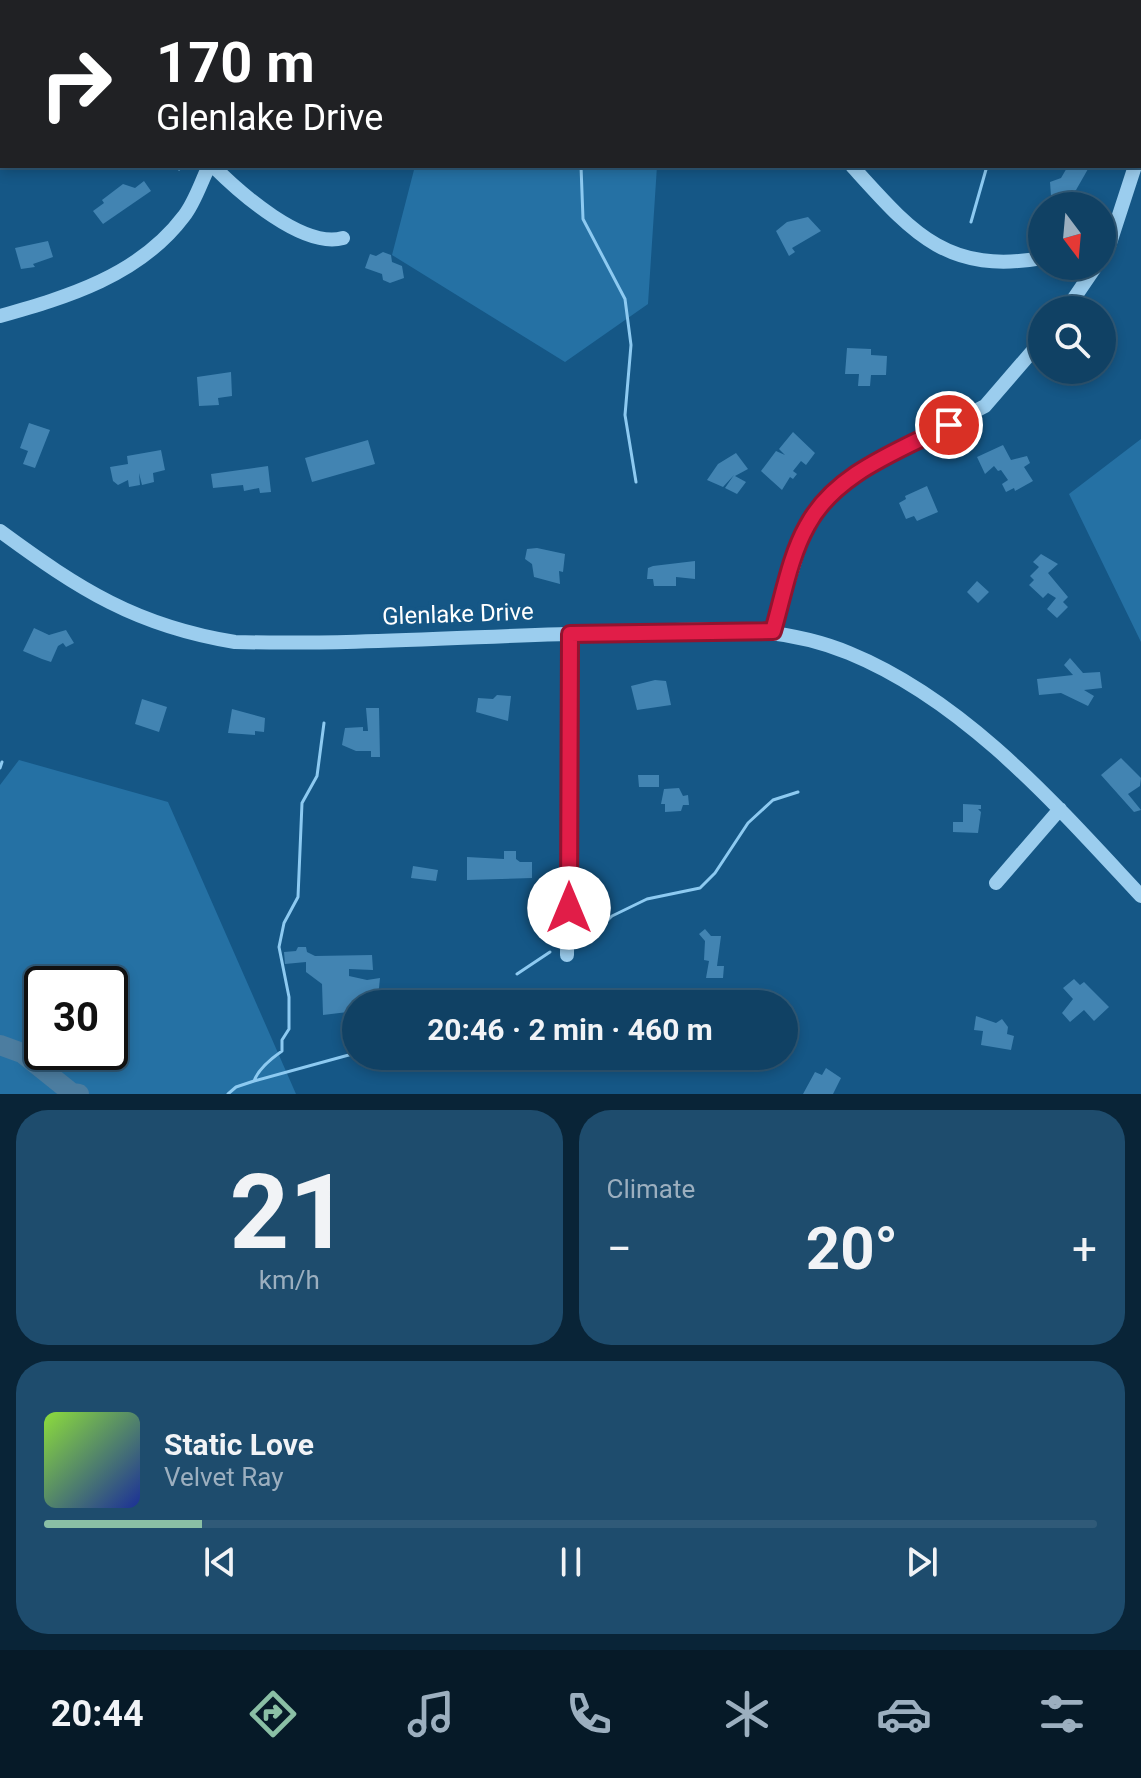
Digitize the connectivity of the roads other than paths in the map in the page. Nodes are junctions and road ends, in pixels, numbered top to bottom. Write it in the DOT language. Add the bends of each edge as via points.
graph roads {
  1 [pos="210,168"];
  2 [pos="213,168"];
  3 [pos="854,168"];
  4 [pos="1134,168"];
  5 [pos="1116,217"];
  6 [pos="343,238"];
  7 [pos="1028,260"];
  8 [pos="0,316"];
  9 [pos="1028,356"];
  10 [pos="0,531"];
  11 [pos="773,631"];
  12 [pos="570,634"];
  13 [pos="1060,809"];
  14 [pos="996,883"];
  15 [pos="1141,896"];
  16 [pos="567,955"];
  1 -- 8 [label="street" via="184,216 122,270 77,294"];
  2 -- 6 [label="street" via="238,191 309,237"];
  3 -- 7 [label="street" via="907,226 955,256"];
  4 -- 5 [label="street"];
  9 -- 11 [label="street" via="985,406 857,472 828,497 806,526"];
  10 -- 12 [label="street, Glenlake Drive" via="102,600 200,637 271,643"];
  11 -- 12 [label="street, Glenlake Drive"];
  11 -- 13 [label="street, Glenlake Drive" via="852,654 921,693"];
  12 -- 16 [label="street"];
  13 -- 14 [label="street"];
  13 -- 15 [label="street, Glenlake Drive"];
}
